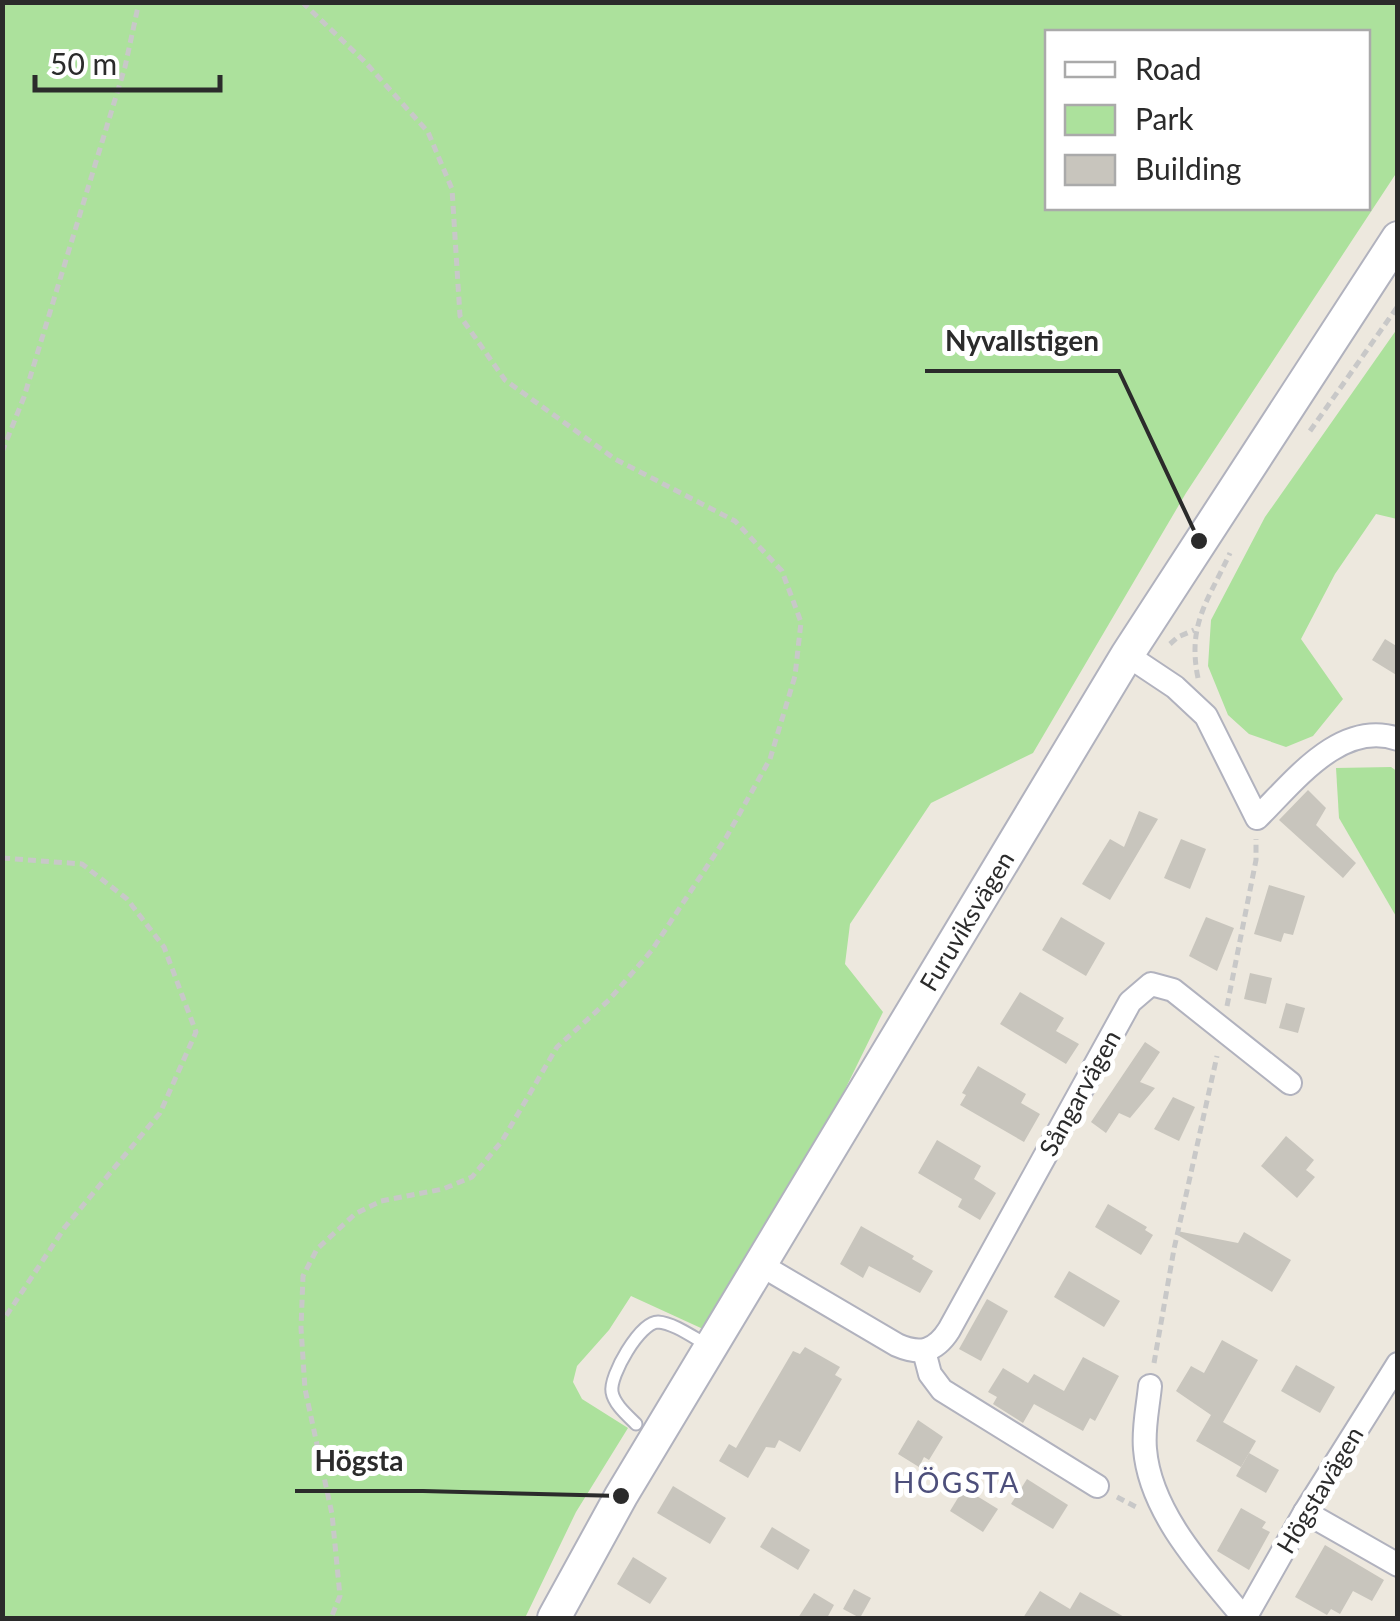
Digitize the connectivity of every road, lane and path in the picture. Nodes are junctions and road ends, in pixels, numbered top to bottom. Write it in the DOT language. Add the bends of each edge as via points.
graph roads {
  1 [pos="139,2"];
  2 [pos="302,2"];
  3 [pos="1398,238"];
  4 [pos="1398,306"];
  5 [pos="1308,432"];
  6 [pos="2,452"];
  7 [pos="1234,544"];
  8 [pos="1127,656"];
  9 [pos="1206,716"];
  10 [pos="1398,739"];
  11 [pos="1257,818"];
  12 [pos="2,858"];
  13 [pos="1222,1030"];
  14 [pos="1290,1083"];
  15 [pos="762,1265"];
  16 [pos="2,1322"];
  17 [pos="712,1347"];
  18 [pos="924,1352"];
  19 [pos="1398,1364"];
  20 [pos="1150,1386"];
  21 [pos="636,1424"];
  22 [pos="1097,1486"];
  23 [pos="1305,1512"];
  24 [pos="1398,1565"];
  25 [pos="331,1618"];
  26 [pos="554,1618"];
  27 [pos="1244,1618"];
  1 -- 6 [label="path" via="119,85"];
  2 -- 25 [label="path" via="428,132 452,189 460,316 506,380 615,459 735,521 782,571 801,622 795,676 770,759 652,950 557,1047 502,1142 472,1177 354,1214 318,1249 303,1276 305,1389 332,1514 340,1596"];
  3 -- 8 [label="main road, Furuviksvägen"];
  4 -- 5 [label="path"];
  7 -- 9 [label="path" via="1194,630"];
  8 -- 9 [label="street"];
  8 -- 15 [label="main road, Furuviksvägen"];
  9 -- 11 [label="street"];
  10 -- 11 [label="street" via="1375,735 1343,742"];
  11 -- 13 [label="path" via="1256,860"];
  12 -- 16 [label="path" via="82,864 127,899 164,947 196,1032 160,1113 65,1227"];
  13 -- 14 [label="street, Sångarvägen"];
  13 -- 18 [label="street, Sångarvägen" via="1164,986 1151,984 1134,995 949,1330"];
  13 -- 20 [label="path"];
  15 -- 17 [label="main road, Furuviksvägen"];
  15 -- 18 [label="street" via="897,1345"];
  17 -- 21 [label="lane" via="657,1322 641,1330 611,1389"];
  17 -- 26 [label="main road, Furuviksvägen"];
  18 -- 22 [label="street" via="942,1390"];
  19 -- 23 [label="street, Högstavägen"];
  20 -- 27 [label="street" via="1150,1478 1192,1552"];
  23 -- 24 [label="street"];
  23 -- 27 [label="street, Högstavägen"];
}
